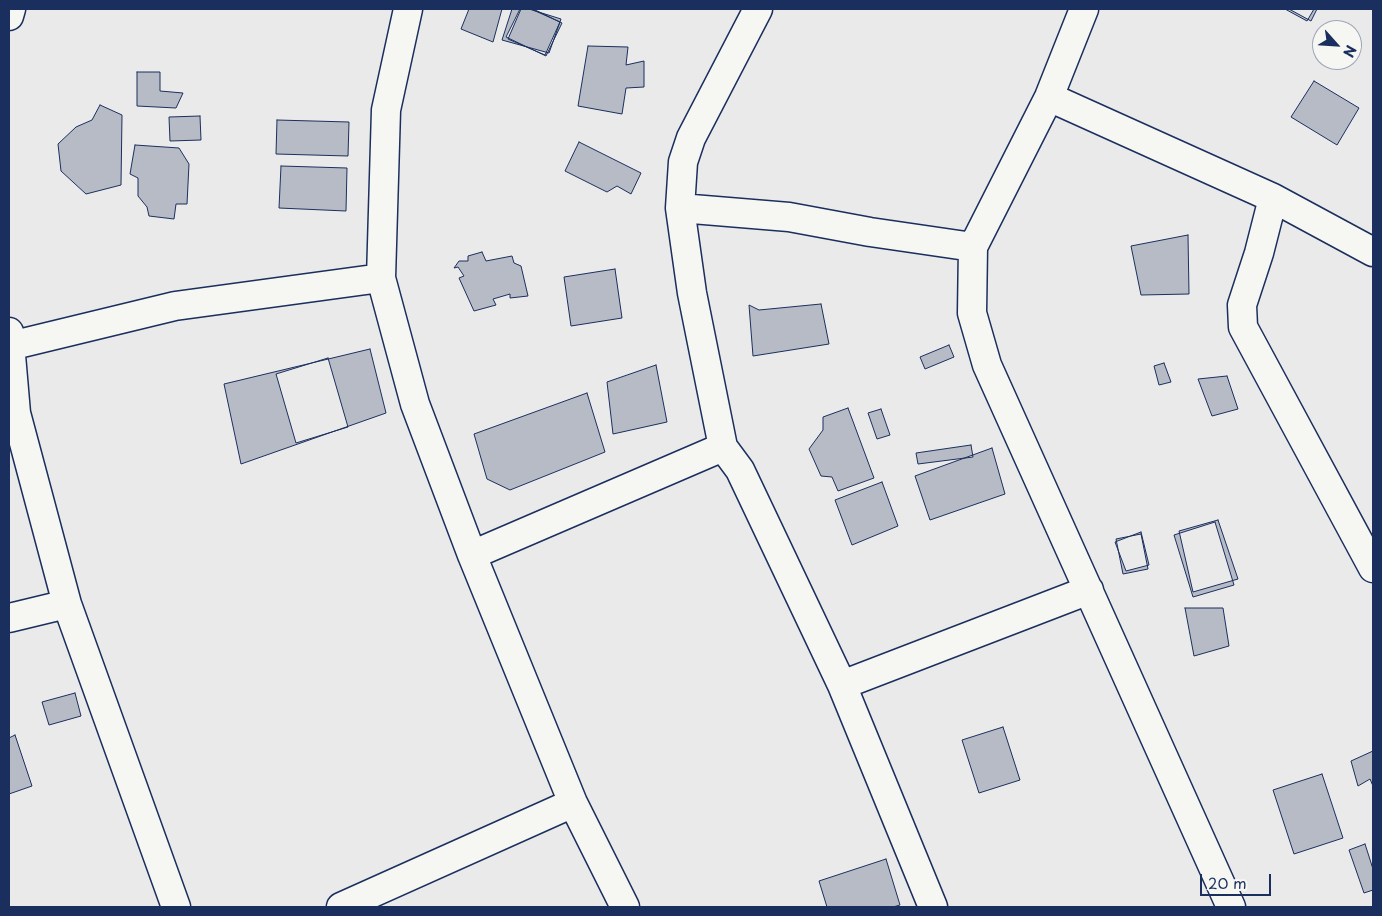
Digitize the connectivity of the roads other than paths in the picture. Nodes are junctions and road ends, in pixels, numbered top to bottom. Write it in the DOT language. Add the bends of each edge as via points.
graph roads {
  1 [pos="11,9"];
  2 [pos="408,9"];
  3 [pos="758,9"];
  4 [pos="1084,9"];
  5 [pos="9,16"];
  6 [pos="1049,97"];
  7 [pos="1273,198"];
  8 [pos="680,208"];
  9 [pos="974,247"];
  10 [pos="1373,252"];
  11 [pos="382,278"];
  12 [pos="9,339"];
  13 [pos="723,447"];
  14 [pos="472,555"];
  15 [pos="1373,568"];
  16 [pos="1089,590"];
  17 [pos="67,604"];
  18 [pos="9,618"];
  19 [pos="842,686"];
  20 [pos="573,803"];
  21 [pos="176,907"];
  22 [pos="341,907"];
  23 [pos="625,907"];
  24 [pos="933,907"];
  25 [pos="1231,907"];
  1 -- 5 [label="street"];
  2 -- 11 [label="street" via="386,110"];
  3 -- 8 [label="street" via="691,138 683,162"];
  4 -- 6 [label="street"];
  6 -- 7 [label="street"];
  6 -- 9 [label="street"];
  7 -- 10 [label="street"];
  7 -- 15 [label="street" via="1242,305 1244,327"];
  8 -- 9 [label="street" via="789,217"];
  8 -- 13 [label="street" via="692,293"];
  9 -- 16 [label="street" via="972,313 987,365"];
  11 -- 12 [label="street" via="175,306"];
  11 -- 14 [label="street" via="414,404"];
  12 -- 17 [label="street" via="16,413"];
  13 -- 14 [label="street"];
  13 -- 19 [label="street" via="740,470"];
  14 -- 20 [label="street"];
  16 -- 19 [label="street"];
  16 -- 25 [label="street"];
  17 -- 18 [label="street"];
  17 -- 21 [label="street"];
  19 -- 24 [label="street"];
  20 -- 22 [label="street"];
  20 -- 23 [label="street"];
}
